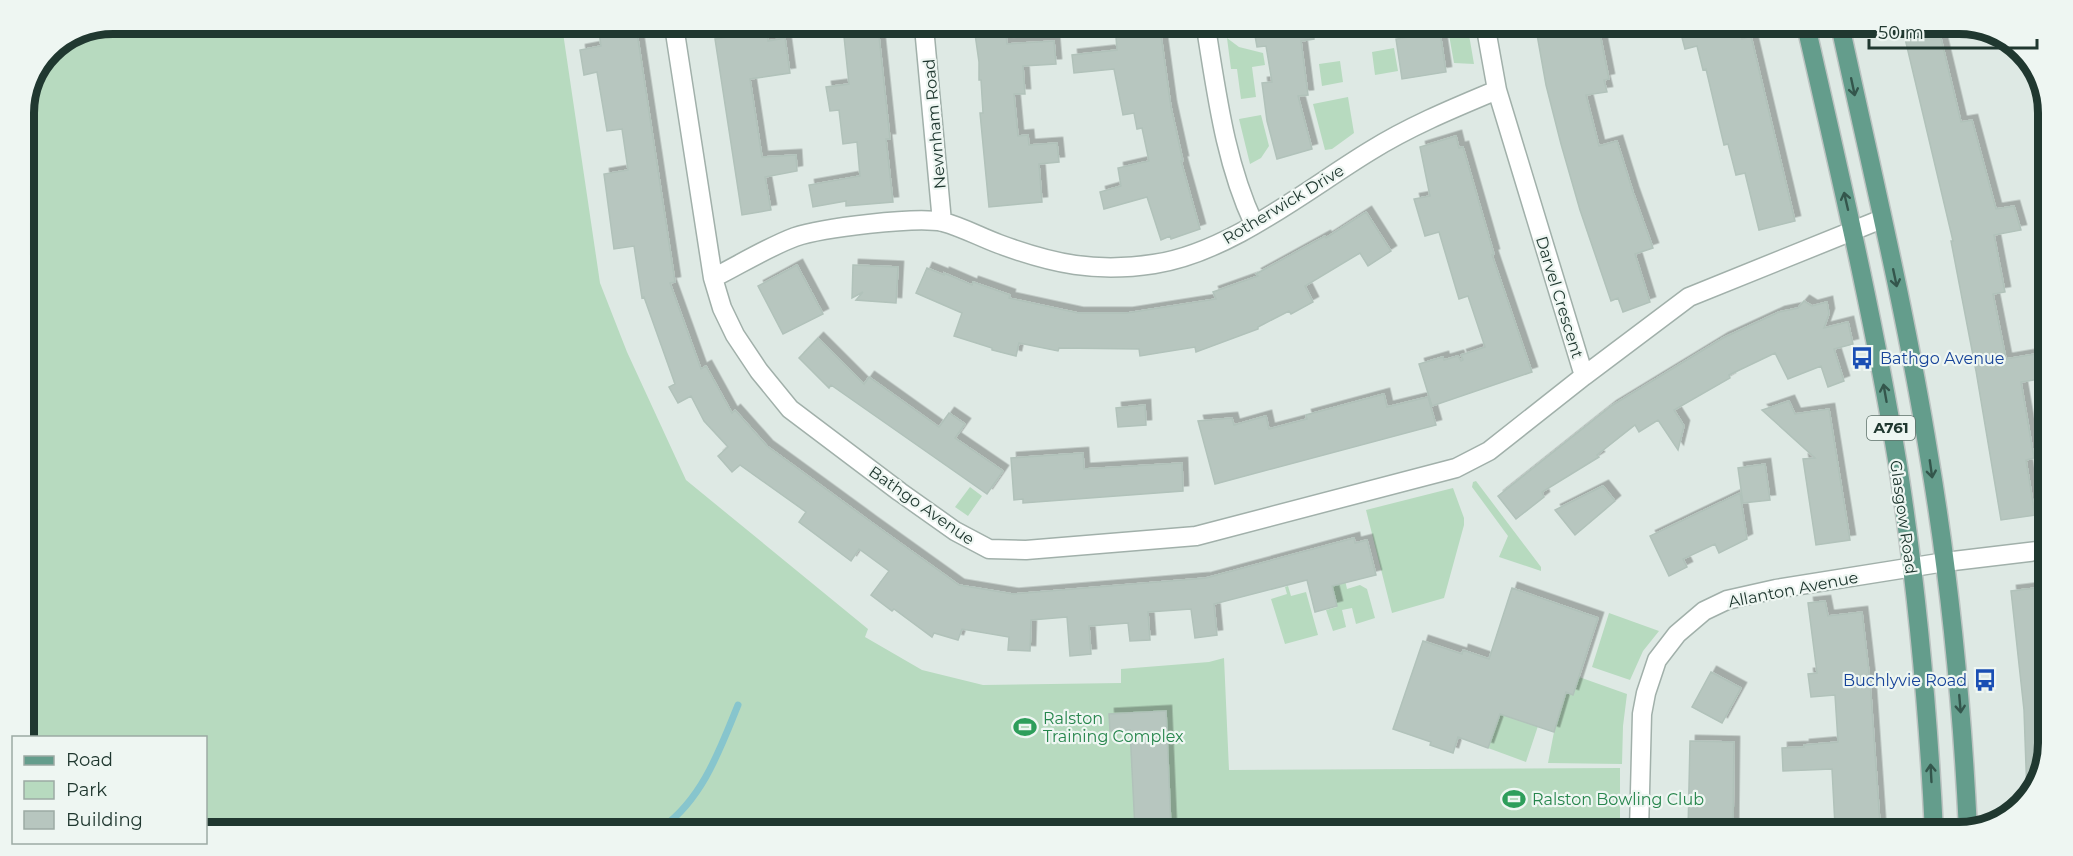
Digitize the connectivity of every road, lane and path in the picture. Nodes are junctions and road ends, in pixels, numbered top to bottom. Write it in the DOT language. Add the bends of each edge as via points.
graph roads {
  1 [pos="675,34"];
  2 [pos="925,34"];
  3 [pos="1207,34"];
  4 [pos="1487,34"];
  5 [pos="1808,34"];
  6 [pos="1842,34"];
  7 [pos="1497,90"];
  8 [pos="1882,219"];
  9 [pos="942,222"];
  10 [pos="1254,224"];
  11 [pos="1853,231"];
  12 [pos="713,278"];
  13 [pos="1584,376"];
  14 [pos="1924,426"];
  15 [pos="1891,429"];
  16 [pos="2038,551"];
  17 [pos="1945,562"];
  18 [pos="1912,567"];
  19 [pos="1967,821"];
  20 [pos="1639,822"];
  21 [pos="1934,822"];
  1 -- 12 [label="street, Bathgo Avenue"];
  2 -- 9 [label="street, Newnham Road"];
  3 -- 10 [label="street" via="1234,176"];
  4 -- 7 [label="street, Darvel Crescent"];
  11 -- 5 [label="main road, Glasgow Road / A761, one-way"];
  6 -- 8 [label="main road, Glasgow Road / A761, one-way"];
  7 -- 10 [label="street, Rotherwick Drive" via="1373,149"];
  7 -- 13 [label="street, Darvel Crescent"];
  8 -- 11 [label="street, Darvel Crescent"];
  8 -- 14 [label="main road, Glasgow Road / A761, one-way"];
  9 -- 10 [label="street, Rotherwick Drive" via="1045,260 1081,267 1156,264 1226,240"];
  9 -- 12 [label="street, Rotherwick Drive" via="857,226 795,237"];
  11 -- 13 [label="street, Darvel Crescent" via="1689,297"];
  15 -- 11 [label="main road, Glasgow Road / A761, one-way"];
  12 -- 13 [label="street, Bathgo Avenue" via="735,335 790,409 900,492 988,549 1026,550 1196,536 1456,468 1489,451"];
  14 -- 15 [label="main road"];
  14 -- 17 [label="main road, Glasgow Road / A761, one-way"];
  15 -- 18 [label="main road, Glasgow Road / A761"];
  16 -- 17 [label="street"];
  17 -- 18 [label="street, Allanton Avenue"];
  17 -- 19 [label="main road, Glasgow Road / A761, one-way" via="1957,664"];
  18 -- 20 [label="street, Allanton Avenue" via="1776,588 1727,600 1704,611 1677,634 1657,660 1646,693"];
  21 -- 18 [label="main road, Glasgow Road / A761, one-way" via="1929,726"];
}
